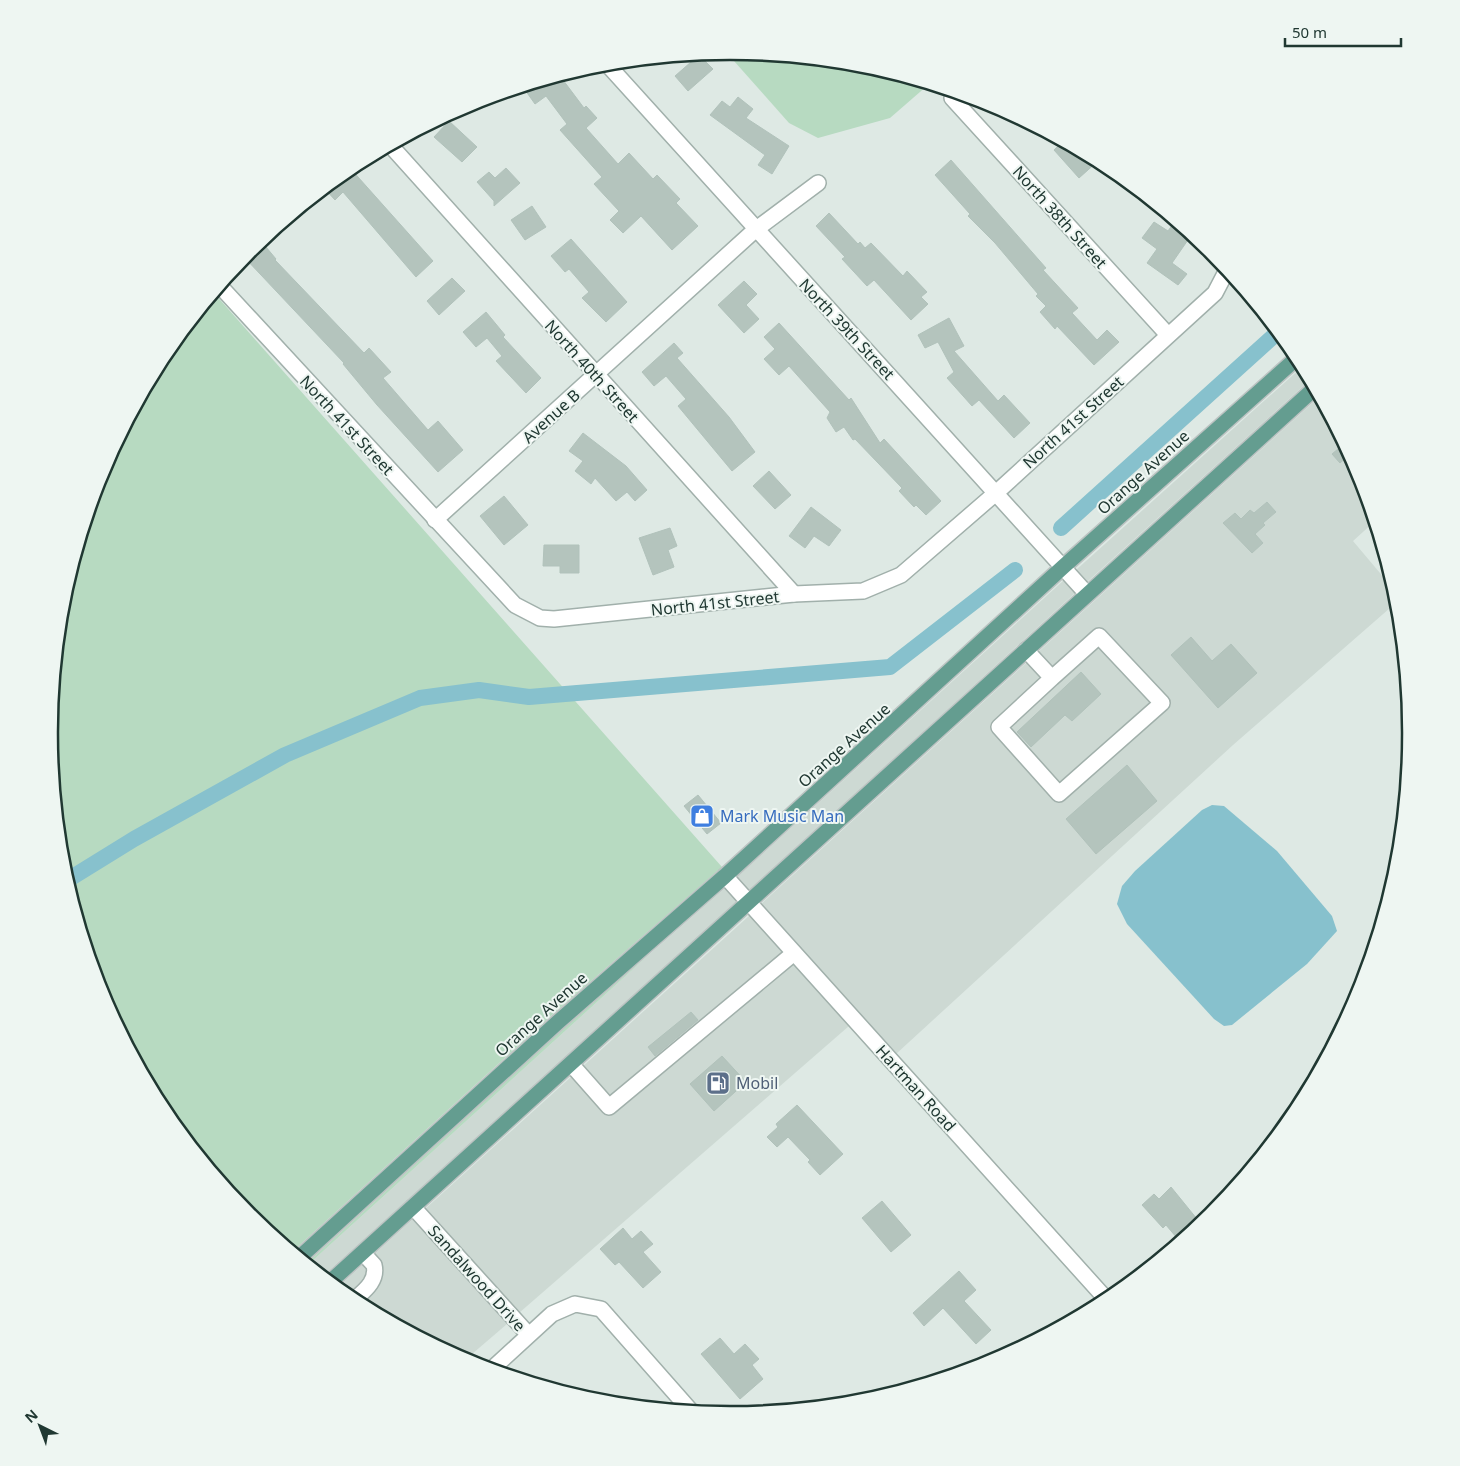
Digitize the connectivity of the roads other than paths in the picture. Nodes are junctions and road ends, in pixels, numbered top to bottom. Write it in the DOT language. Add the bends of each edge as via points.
graph roads {
  1 [pos="613,71"];
  2 [pos="952,98"];
  3 [pos="395,150"];
  4 [pos="818,183"];
  5 [pos="755,230"];
  6 [pos="1224,276"];
  7 [pos="224,290"];
  8 [pos="1168,335"];
  9 [pos="1291,363"];
  10 [pos="595,375"];
  11 [pos="1310,393"];
  12 [pos="996,492"];
  13 [pos="435,520"];
  14 [pos="1063,567"];
  15 [pos="794,594"];
  16 [pos="1087,594"];
  17 [pos="1026,650"];
  18 [pos="1052,678"];
  19 [pos="725,876"];
  20 [pos="750,903"];
  21 [pos="794,953"];
  22 [pos="571,1064"];
  23 [pos="413,1207"];
  24 [pos="336,1224"];
  25 [pos="304,1253"];
  26 [pos="363,1253"];
  27 [pos="311,1259"];
  28 [pos="335,1277"];
  29 [pos="360,1294"];
  30 [pos="1101,1294"];
  31 [pos="528,1334"];
  32 [pos="498,1364"];
  33 [pos="685,1404"];
  1 -- 5 [label="street, North 39th Street"];
  2 -- 8 [label="street, North 38th Street"];
  3 -- 10 [label="street, North 40th Street"];
  4 -- 5 [label="street, Avenue B"];
  5 -- 10 [label="street, Avenue B"];
  5 -- 12 [label="street, North 39th Street"];
  6 -- 8 [label="street, North 41st Street" via="1215,293"];
  7 -- 13 [label="street, North 41st Street"];
  8 -- 12 [label="street, North 41st Street"];
  9 -- 14 [label="main road, Orange Avenue"];
  10 -- 13 [label="street, Avenue B"];
  10 -- 15 [label="street, North 40th Street"];
  11 -- 16 [label="main road"];
  12 -- 14 [label="street, North 39th Street"];
  12 -- 15 [label="street, North 41st Street" via="901,576 863,590"];
  13 -- 15 [label="street, North 41st Street" via="515,605 540,618"];
  14 -- 16 [label="street, North 39th Street"];
  14 -- 19 [label="main road, Orange Avenue"];
  16 -- 17 [label="main road"];
  17 -- 18 [label="street"];
  17 -- 20 [label="main road"];
  18 -- 18 [label="street" via="1099,636 1162,703 1059,794 999,727"];
  19 -- 20 [label="street, Hartman Road"];
  19 -- 24 [label="main road, Orange Avenue" via="558,1022"];
  20 -- 21 [label="street, Hartman Road"];
  20 -- 22 [label="main road"];
  21 -- 22 [label="street" via="609,1107"];
  21 -- 30 [label="street, Hartman Road"];
  22 -- 23 [label="main road"];
  23 -- 26 [label="main road"];
  23 -- 31 [label="street, Sandalwood Drive"];
  24 -- 25 [label="main road, Orange Avenue"];
  24 -- 27 [label="main road" via="332,1241"];
  26 -- 28 [label="main road"];
  26 -- 29 [label="street" via="375,1270 370,1284"];
  31 -- 32 [label="street, Sandalwood Drive"];
  31 -- 33 [label="street" via="552,1314 575,1304 601,1309"];
}
